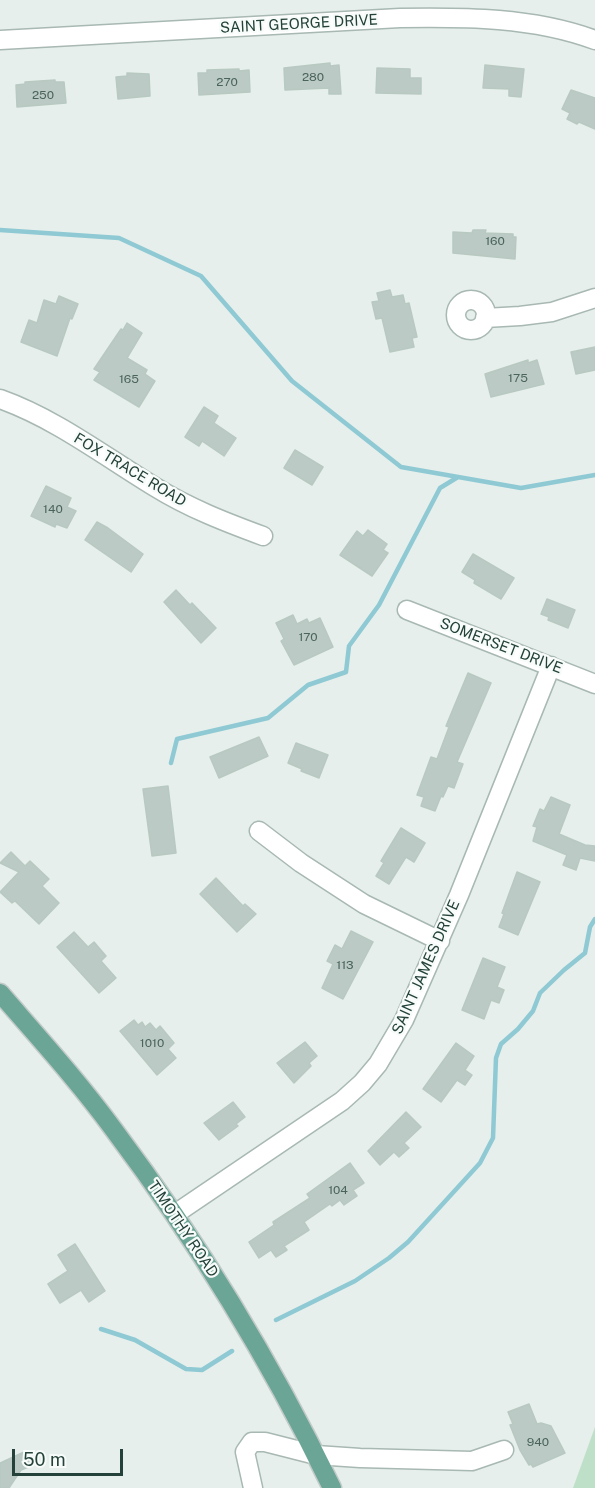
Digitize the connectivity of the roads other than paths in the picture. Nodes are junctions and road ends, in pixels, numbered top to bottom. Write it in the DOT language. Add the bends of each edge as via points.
graph roads {
  1 [pos="0,40"];
  2 [pos="595,40"];
  3 [pos="595,298"];
  4 [pos="485,318"];
  5 [pos="0,399"];
  6 [pos="263,536"];
  7 [pos="407,610"];
  8 [pos="551,666"];
  9 [pos="595,684"];
  10 [pos="259,831"];
  11 [pos="440,941"];
  12 [pos="0,993"];
  13 [pos="175,1214"];
  14 [pos="504,1450"];
  15 [pos="316,1455"];
  16 [pos="253,1488"];
  17 [pos="332,1488"];
  1 -- 2 [label="street, SAINT GEORGE DRIVE" via="442,17 523,22"];
  3 -- 4 [label="street" via="552,312"];
  5 -- 6 [label="street, FOX TRACE ROAD" via="28,409 65,430 186,505"];
  7 -- 8 [label="street, SOMERSET DRIVE"];
  8 -- 9 [label="street, SOMERSET DRIVE"];
  8 -- 11 [label="street, SAINT JAMES DRIVE"];
  10 -- 11 [label="street" via="354,897"];
  11 -- 13 [label="street, SAINT JAMES DRIVE" via="404,1020 362,1083 323,1115"];
  12 -- 13 [label="main road, TIMOTHY ROAD" via="107,1120"];
  13 -- 15 [label="main road, TIMOTHY ROAD" via="271,1370"];
  14 -- 15 [label="street" via="472,1461"];
  15 -- 16 [label="street" via="252,1442 245,1452"];
  15 -- 17 [label="main road, TIMOTHY ROAD"];
}
